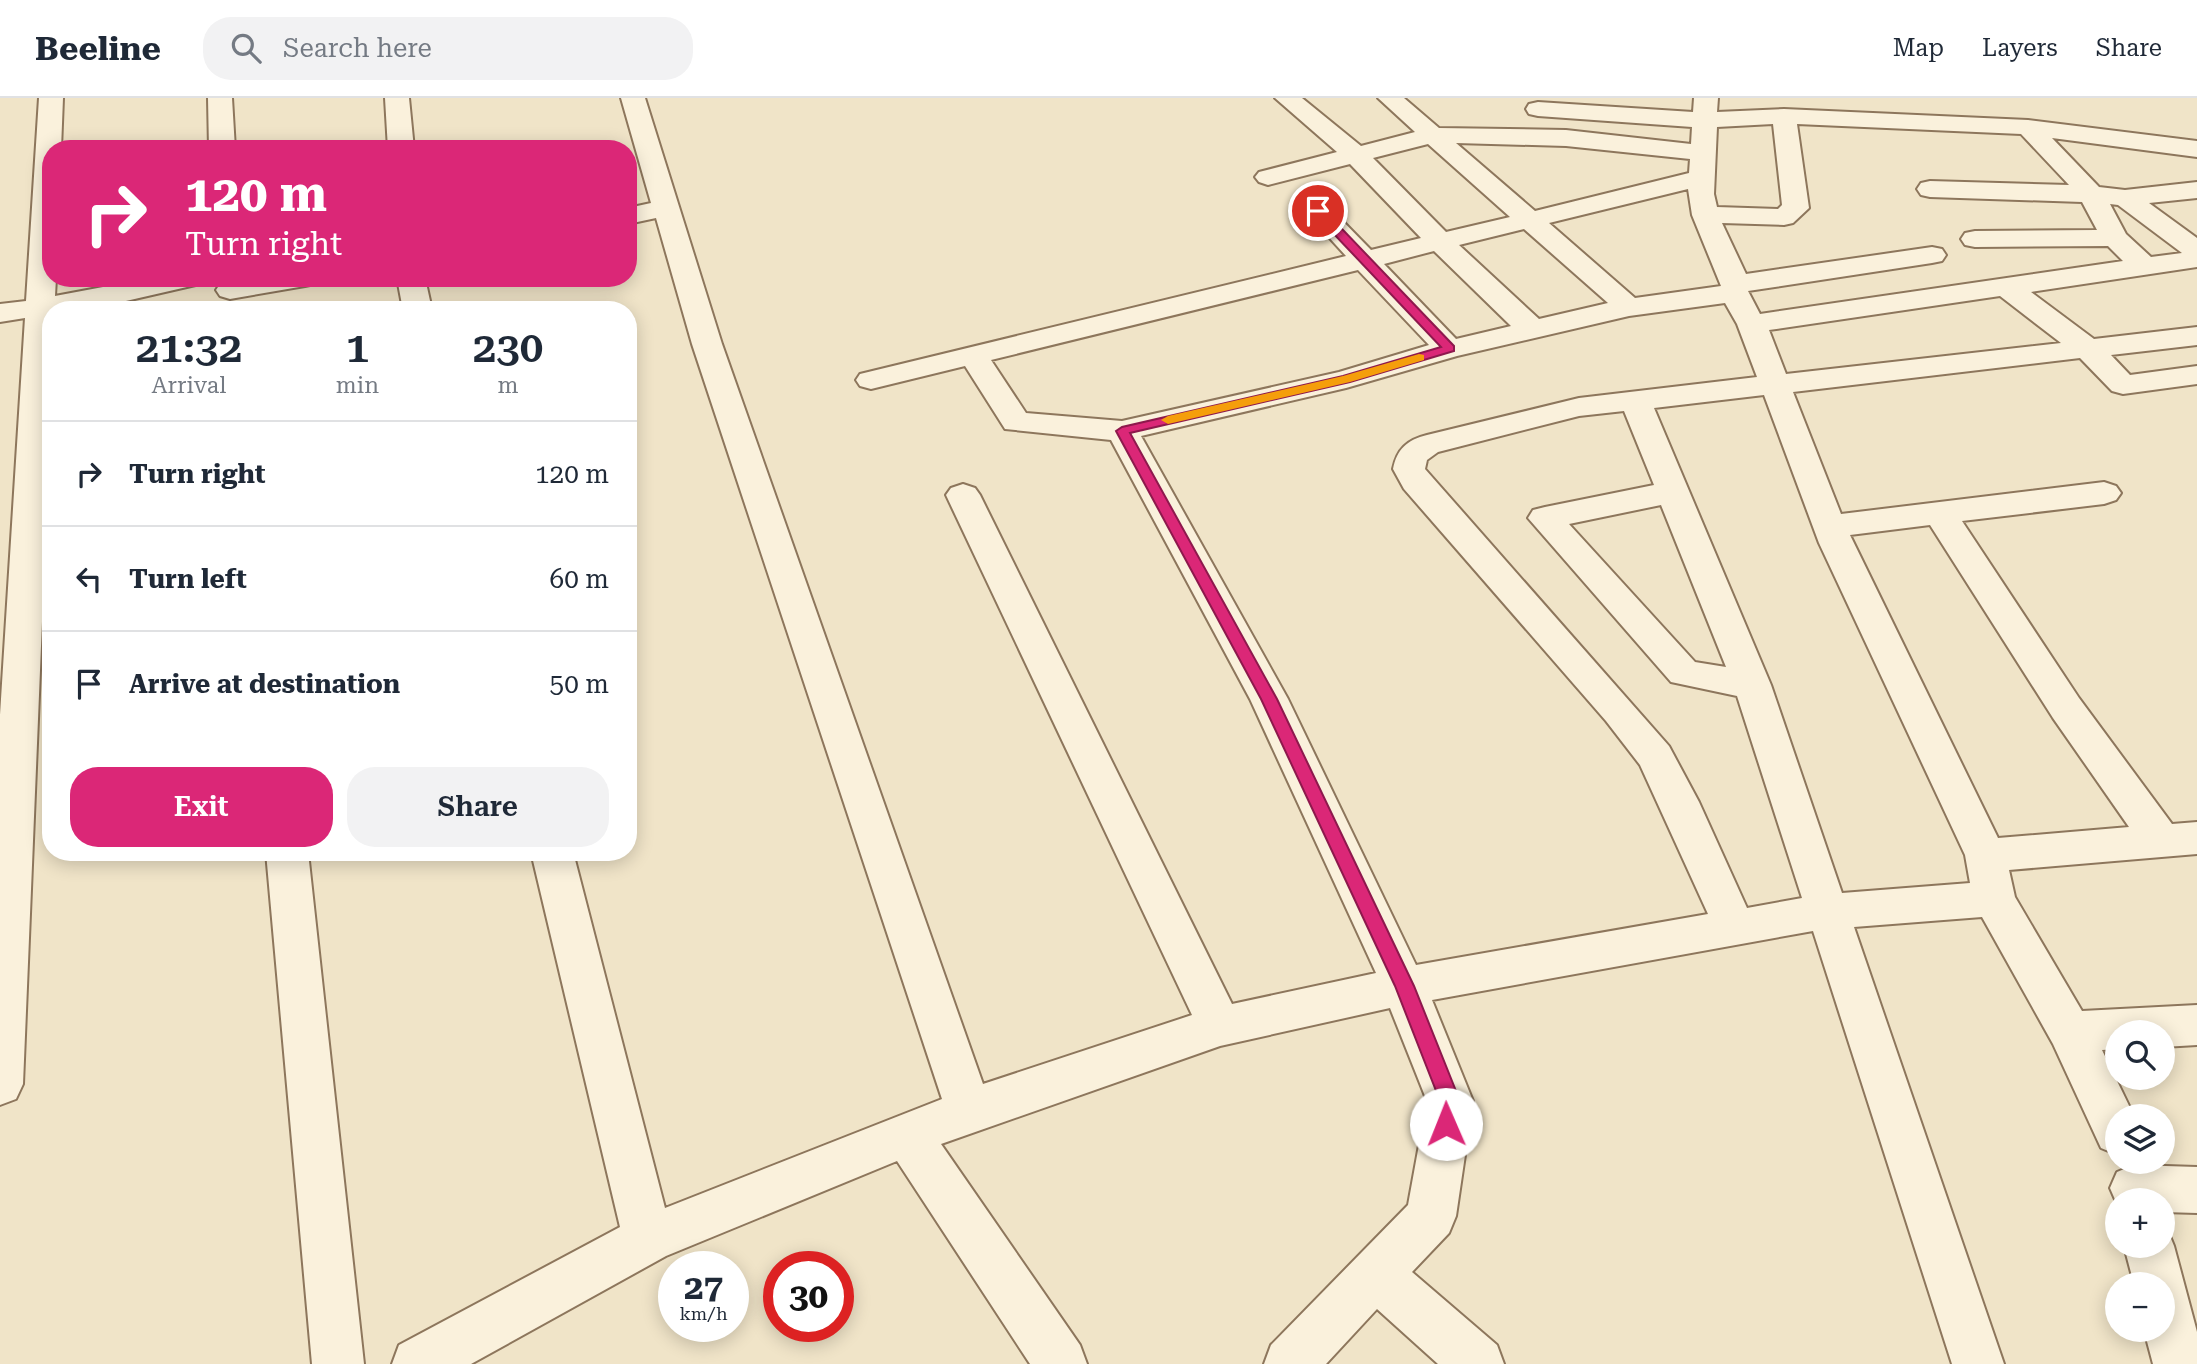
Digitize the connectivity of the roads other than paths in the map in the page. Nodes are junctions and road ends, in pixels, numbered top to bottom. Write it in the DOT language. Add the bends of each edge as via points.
graph roads {
  1 [pos="51,98"];
  2 [pos="220,98"];
  3 [pos="397,98"];
  4 [pos="633,98"];
  5 [pos="1287,98"];
  6 [pos="1390,98"];
  7 [pos="1538,108"];
  8 [pos="1784,116"];
  9 [pos="2028,127"];
  10 [pos="1434,135"];
  11 [pos="1704,137"];
  12 [pos="49,140"];
  13 [pos="222,140"];
  14 [pos="400,140"];
  15 [pos="2150,143"];
  16 [pos="2197,149"];
  17 [pos="1356,155"];
  18 [pos="1268,177"];
  19 [pos="2197,177"];
  20 [pos="1930,189"];
  21 [pos="2197,190"];
  22 [pos="2091,194"];
  23 [pos="2125,198"];
  24 [pos="667,208"];
  25 [pos="1318,211"];
  26 [pos="637,214"];
  27 [pos="1705,215"];
  28 [pos="1528,220"];
  29 [pos="2115,238"];
  30 [pos="1975,240"];
  31 [pos="1440,242"];
  32 [pos="42,254"];
  33 [pos="1932,255"];
  34 [pos="1363,260"];
  35 [pos="2178,260"];
  36 [pos="2197,283"];
  37 [pos="150,287"];
  38 [pos="261,287"];
  39 [pos="2007,287"];
  40 [pos="1734,289"];
  41 [pos="231,293"];
  42 [pos="83,301"];
  43 [pos="39,306"];
  44 [pos="42,306"];
  45 [pos="1629,307"];
  46 [pos="0,313"];
  47 [pos="1752,324"];
  48 [pos="1534,331"];
  49 [pos="2197,336"];
  50 [pos="1449,349"];
  51 [pos="2088,349"];
  52 [pos="973,355"];
  53 [pos="2197,375"];
  54 [pos="871,380"];
  55 [pos="1775,384"];
  56 [pos="1635,400"];
  57 [pos="1122,431"];
  58 [pos="1673,492"];
  59 [pos="2104,493"];
  60 [pos="963,495"];
  61 [pos="1940,514"];
  62 [pos="1830,526"];
  63 [pos="1752,685"];
  64 [pos="2180,840"];
  65 [pos="1986,855"];
  66 [pos="287,861"];
  67 [pos="554,861"];
  68 [pos="1994,898"];
  69 [pos="1829,911"];
  70 [pos="1735,928"];
  71 [pos="1404,986"];
  72 [pos="2197,1025"];
  73 [pos="1220,1026"];
  74 [pos="2070,1032"];
  75 [pos="0,1084"];
  76 [pos="2105,1106"];
  77 [pos="970,1111"];
  78 [pos="907,1135"];
  79 [pos="2133,1184"];
  80 [pos="2197,1189"];
  81 [pos="648,1239"];
  82 [pos="1376,1274"];
  83 [pos="2174,1342"];
  84 [pos="338,1364"];
  85 [pos="418,1364"];
  86 [pos="1062,1364"];
  87 [pos="1290,1364"];
  88 [pos="1478,1364"];
  89 [pos="1978,1364"];
  90 [pos="2179,1364"];
  1 -- 12 [label="street"];
  2 -- 13 [label="street"];
  3 -- 14 [label="street"];
  4 -- 24 [label="street"];
  5 -- 17 [label="street"];
  6 -- 10 [label="street"];
  7 -- 11 [label="street"];
  8 -- 9 [label="street"];
  8 -- 11 [label="street"];
  8 -- 27 [label="street" via="1796,208 1784,217"];
  9 -- 15 [label="street"];
  9 -- 22 [label="street"];
  10 -- 11 [label="street"];
  10 -- 17 [label="street"];
  10 -- 28 [label="street"];
  11 -- 27 [label="street"];
  11 -- 28 [label="street"];
  15 -- 16 [label="street"];
  15 -- 19 [label="street"];
  17 -- 18 [label="street"];
  17 -- 31 [label="street"];
  20 -- 22 [label="street"];
  21 -- 23 [label="street"];
  22 -- 23 [label="street"];
  22 -- 29 [label="street"];
  23 -- 35 [label="street"];
  24 -- 26 [label="street"];
  24 -- 77 [label="street" via="707,344"];
  25 -- 34 [label="street"];
  27 -- 40 [label="street"];
  28 -- 31 [label="street"];
  28 -- 45 [label="street"];
  29 -- 30 [label="street"];
  29 -- 35 [label="street"];
  31 -- 34 [label="street"];
  31 -- 48 [label="street"];
  32 -- 43 [label="street"];
  33 -- 40 [label="street"];
  34 -- 50 [label="street"];
  34 -- 52 [label="street"];
  35 -- 36 [label="street"];
  35 -- 39 [label="street"];
  37 -- 42 [label="street"];
  38 -- 41 [label="street"];
  39 -- 47 [label="street"];
  39 -- 51 [label="street"];
  40 -- 45 [label="street"];
  40 -- 47 [label="street"];
  43 -- 44 [label="street"];
  43 -- 46 [label="street"];
  43 -- 75 [label="street"];
  45 -- 48 [label="street"];
  47 -- 55 [label="street"];
  48 -- 50 [label="street"];
  49 -- 51 [label="street"];
  50 -- 57 [label="street" via="1346,379"];
  51 -- 53 [label="street" via="2123,385"];
  51 -- 55 [label="street"];
  52 -- 54 [label="street"];
  52 -- 57 [label="street" via="1016,422"];
  55 -- 56 [label="street"];
  55 -- 62 [label="street"];
  56 -- 58 [label="street"];
  56 -- 70 [label="street" via="1579,407 1427,445 1412,455 1409,469 1655,756"];
  57 -- 71 [label="street" via="1269,699"];
  58 -- 63 [label="street"];
  58 -- 63 [label="street" via="1545,518 1684,673"];
  59 -- 61 [label="street"];
  60 -- 73 [label="street"];
  61 -- 62 [label="street"];
  61 -- 64 [label="street" via="2066,708"];
  62 -- 65 [label="street"];
  63 -- 69 [label="street"];
  64 -- 65 [label="street"];
  65 -- 68 [label="street"];
  66 -- 84 [label="street"];
  67 -- 81 [label="street"];
  68 -- 69 [label="street"];
  68 -- 74 [label="street"];
  69 -- 70 [label="street"];
  69 -- 89 [label="street"];
  70 -- 71 [label="street"];
  71 -- 73 [label="street"];
  71 -- 82 [label="street" via="1450,1101 1431,1216"];
  72 -- 74 [label="street"];
  73 -- 77 [label="street"];
  74 -- 76 [label="street"];
  77 -- 78 [label="street"];
  78 -- 81 [label="street"];
  78 -- 86 [label="street"];
  79 -- 80 [label="street"];
  81 -- 85 [label="street"];
  82 -- 87 [label="street"];
  82 -- 88 [label="street"];
  83 -- 90 [label="street"];
}
